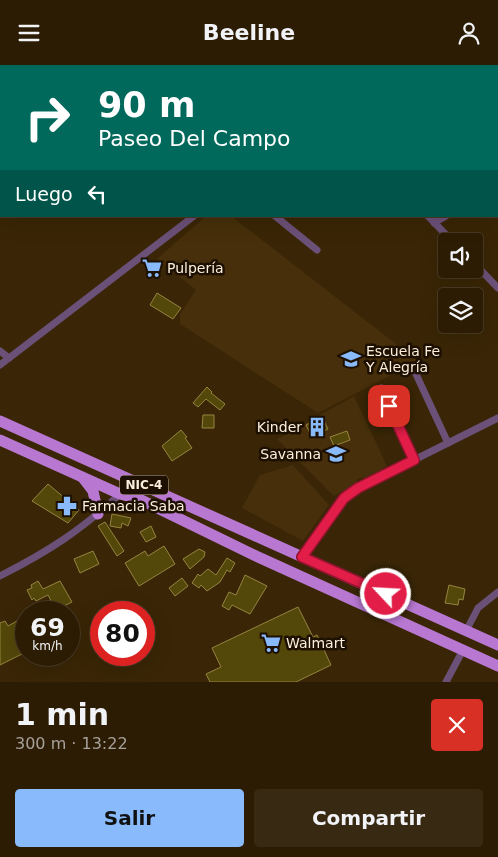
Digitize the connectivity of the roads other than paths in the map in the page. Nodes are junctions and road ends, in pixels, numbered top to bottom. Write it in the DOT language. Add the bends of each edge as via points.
graph roads {
  1 [pos="193,217"];
  2 [pos="276,217"];
  3 [pos="429,217"];
  4 [pos="444,217"];
  5 [pos="434,223"];
  6 [pos="444,233"];
  7 [pos="317,249"];
  8 [pos="483,272"];
  9 [pos="498,288"];
  10 [pos="0,351"];
  11 [pos="9,358"];
  12 [pos="0,365"];
  13 [pos="416,372"];
  14 [pos="381,388"];
  15 [pos="498,419"];
  16 [pos="0,421"];
  17 [pos="0,440"];
  18 [pos="448,443"];
  19 [pos="73,455"];
  20 [pos="414,460"];
  21 [pos="77,474"];
  22 [pos="120,494"];
  23 [pos="174,499"];
  24 [pos="98,514"];
  25 [pos="265,540"];
  26 [pos="287,550"];
  27 [pos="256,556"];
  28 [pos="302,557"];
  29 [pos="283,567"];
  30 [pos="0,575"];
  31 [pos="498,592"];
  32 [pos="466,631"];
  33 [pos="498,645"];
  34 [pos="463,650"];
  35 [pos="498,666"];
  36 [pos="446,682"];
  1 -- 11 [label="street"];
  2 -- 7 [label="street"];
  3 -- 5 [label="street"];
  4 -- 5 [label="street"];
  5 -- 6 [label="street"];
  8 -- 9 [label="street"];
  10 -- 11 [label="street"];
  11 -- 12 [label="street"];
  13 -- 18 [label="street"];
  14 -- 20 [label="street"];
  15 -- 18 [label="street"];
  16 -- 19 [label="highway, NIC-4"];
  17 -- 21 [label="highway, NIC-4"];
  18 -- 20 [label="street"];
  19 -- 22 [label="highway" via="116,483"];
  19 -- 23 [label="highway, NIC-4"];
  20 -- 28 [label="street" via="344,498"];
  21 -- 22 [label="highway, NIC-4"];
  21 -- 24 [label="highway" via="89,483"];
  22 -- 23 [label="highway" via="131,489"];
  22 -- 24 [label="street"];
  22 -- 27 [label="highway, NIC-4" via="139,499"];
  23 -- 25 [label="highway, NIC-4"];
  24 -- 30 [label="street" via="55,546"];
  25 -- 26 [label="highway, NIC-4"];
  25 -- 27 [label="highway" via="270,551 267,555"];
  26 -- 28 [label="highway, NIC-4"];
  26 -- 29 [label="highway" via="278,556"];
  27 -- 29 [label="highway, NIC-4"];
  28 -- 32 [label="highway, NIC-4"];
  29 -- 34 [label="highway, NIC-4"];
  31 -- 32 [label="street" via="478,608"];
  32 -- 33 [label="highway, NIC-4"];
  34 -- 35 [label="highway, NIC-4"];
  34 -- 36 [label="street"];
}
